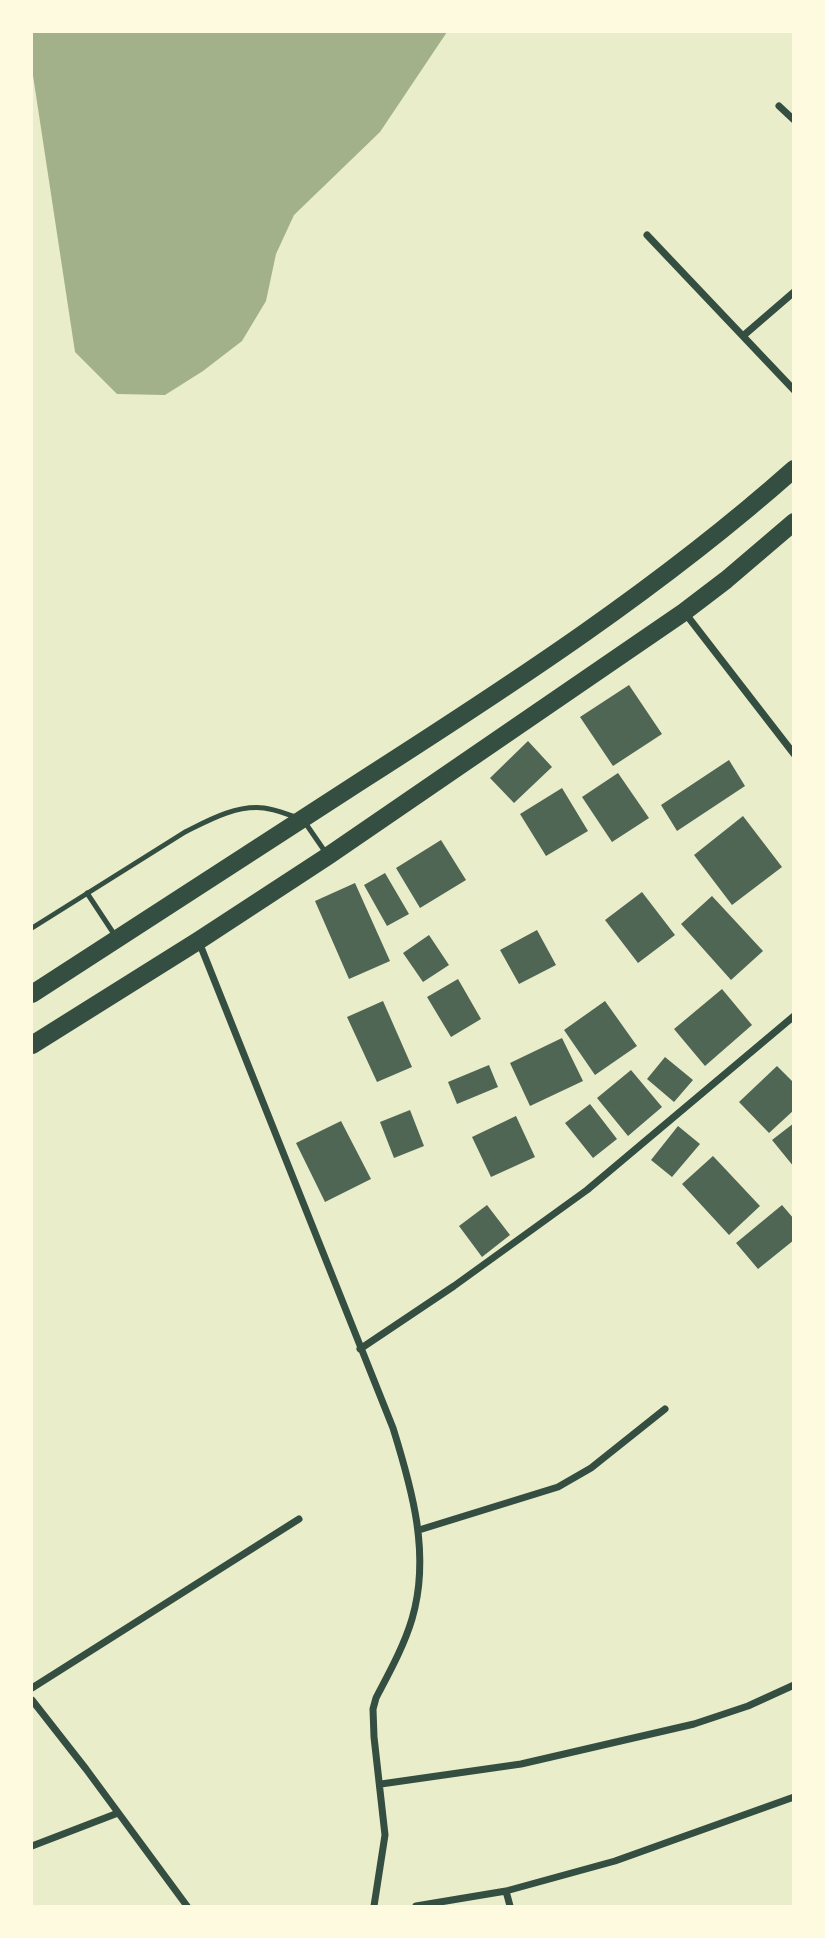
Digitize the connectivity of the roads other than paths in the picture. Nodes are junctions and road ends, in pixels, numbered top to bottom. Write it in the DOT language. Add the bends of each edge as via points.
graph roads {
  1 [pos="779,106"];
  2 [pos="793,120"];
  3 [pos="647,235"];
  4 [pos="793,292"];
  5 [pos="743,337"];
  6 [pos="793,390"];
  7 [pos="793,468"];
  8 [pos="793,522"];
  9 [pos="684,611"];
  10 [pos="793,754"];
  11 [pos="303,818"];
  12 [pos="328,856"];
  13 [pos="87,893"];
  14 [pos="32,928"];
  15 [pos="117,939"];
  16 [pos="198,942"];
  17 [pos="32,994"];
  18 [pos="793,1016"];
  19 [pos="32,1045"];
  20 [pos="359,1349"];
  21 [pos="665,1409"];
  22 [pos="299,1519"];
  23 [pos="418,1530"];
  24 [pos="793,1685"];
  25 [pos="32,1688"];
  26 [pos="32,1700"];
  27 [pos="381,1784"];
  28 [pos="793,1797"];
  29 [pos="118,1813"];
  30 [pos="32,1846"];
  31 [pos="506,1891"];
  32 [pos="187,1906"];
  33 [pos="374,1906"];
  34 [pos="416,1906"];
  35 [pos="510,1906"];
  1 -- 2 [label="street"];
  3 -- 5 [label="street"];
  4 -- 5 [label="street"];
  5 -- 6 [label="street"];
  7 -- 11 [label="main road" via="706,543 594,627"];
  8 -- 9 [label="main road"];
  9 -- 10 [label="street"];
  9 -- 12 [label="main road"];
  11 -- 12 [label="lane"];
  11 -- 13 [label="lane" via="263,808 236,810 184,832"];
  11 -- 15 [label="main road"];
  12 -- 16 [label="main road"];
  13 -- 14 [label="lane"];
  13 -- 15 [label="lane"];
  15 -- 17 [label="main road"];
  16 -- 19 [label="main road"];
  16 -- 20 [label="street"];
  18 -- 20 [label="street" via="587,1190"];
  20 -- 23 [label="street" via="393,1428"];
  21 -- 23 [label="street" via="591,1468 558,1487"];
  22 -- 25 [label="street"];
  23 -- 27 [label="street" via="412,1619 373,1709"];
  24 -- 27 [label="street" via="694,1724 522,1764"];
  26 -- 29 [label="street"];
  27 -- 33 [label="street" via="384,1835"];
  28 -- 31 [label="street" via="615,1861"];
  29 -- 30 [label="street"];
  29 -- 32 [label="street"];
  31 -- 34 [label="street"];
  31 -- 35 [label="street"];
}
